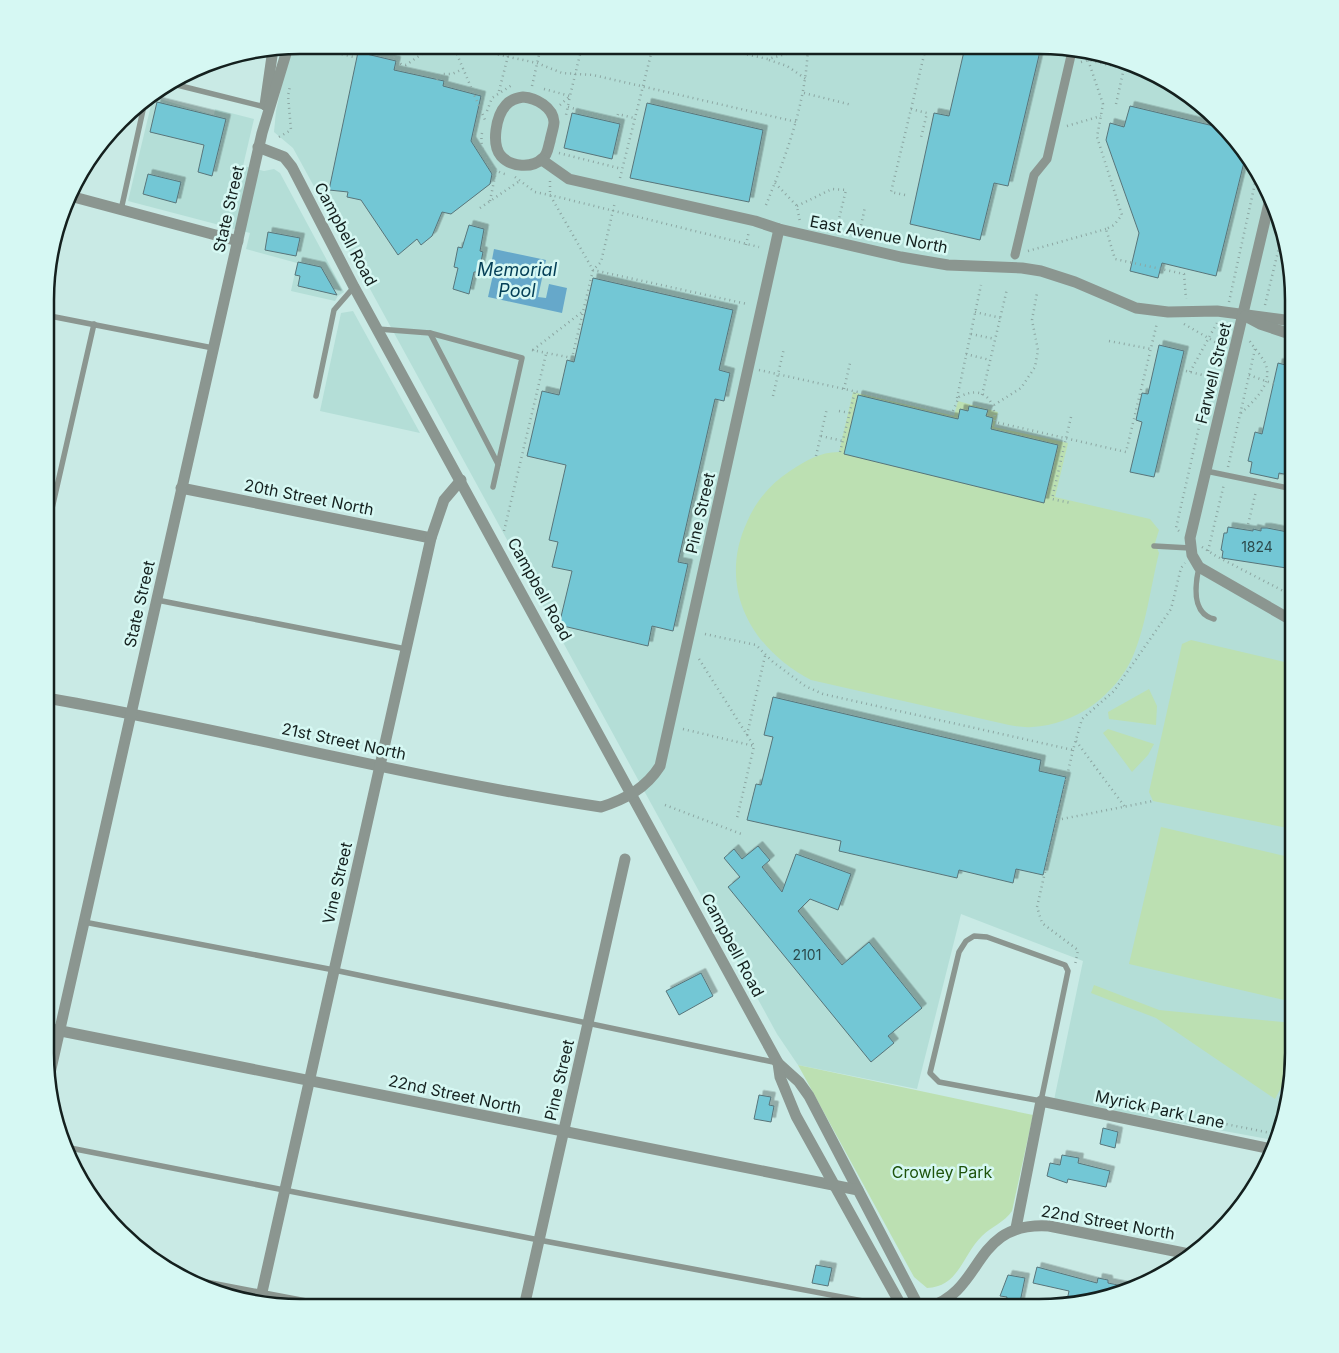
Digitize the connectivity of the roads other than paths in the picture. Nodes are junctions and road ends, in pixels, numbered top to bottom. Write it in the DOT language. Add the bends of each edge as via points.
graph roads {
  1 [pos="286,54"];
  2 [pos="272,55"];
  3 [pos="1071,56"];
  4 [pos="179,86"];
  5 [pos="265,107"];
  6 [pos="143,111"];
  7 [pos="262,134"];
  8 [pos="258,147"];
  9 [pos="542,160"];
  10 [pos="76,198"];
  11 [pos="1268,209"];
  12 [pos="121,210"];
  13 [pos="779,229"];
  14 [pos="238,241"];
  15 [pos="1015,255"];
  16 [pos="354,287"];
  17 [pos="1244,315"];
  18 [pos="54,317"];
  19 [pos="1285,319"];
  20 [pos="94,324"];
  21 [pos="378,329"];
  22 [pos="1285,331"];
  23 [pos="430,333"];
  24 [pos="214,348"];
  25 [pos="316,396"];
  26 [pos="498,464"];
  27 [pos="1206,471"];
  28 [pos="461,480"];
  29 [pos="493,487"];
  30 [pos="1285,487"];
  31 [pos="181,488"];
  32 [pos="54,500"];
  33 [pos="431,538"];
  34 [pos="1154,546"];
  35 [pos="1191,551"];
  36 [pos="1199,567"];
  37 [pos="157,600"];
  38 [pos="1285,616"];
  39 [pos="1214,618"];
  40 [pos="406,649"];
  41 [pos="54,699"];
  42 [pos="132,713"];
  43 [pos="380,765"];
  44 [pos="633,793"];
  45 [pos="625,859"];
  46 [pos="84,922"];
  47 [pos="334,970"];
  48 [pos="588,1023"];
  49 [pos="54,1030"];
  50 [pos="60,1031"];
  51 [pos="54,1056"];
  52 [pos="778,1063"];
  53 [pos="310,1080"];
  54 [pos="1041,1101"];
  55 [pos="564,1132"];
  56 [pos="73,1148"];
  57 [pos="1267,1148"];
  58 [pos="836,1186"];
  59 [pos="285,1189"];
  60 [pos="858,1190"];
  61 [pos="1016,1228"];
  62 [pos="539,1240"];
  63 [pos="1183,1253"];
  64 [pos="260,1296"];
  65 [pos="526,1299"];
  66 [pos="848,1299"];
  67 [pos="897,1299"];
  68 [pos="914,1299"];
  69 [pos="946,1299"];
  1 -- 7 [label="street, State Street"];
  2 -- 5 [label="street, State Street"];
  3 -- 15 [label="street" via="1047,159 1034,175"];
  4 -- 5 [label="lane"];
  5 -- 7 [label="street, State Street"];
  6 -- 12 [label="lane"];
  7 -- 8 [label="street, State Street"];
  8 -- 14 [label="street, State Street"];
  8 -- 16 [label="street, Campbell Road" via="284,157 292,167"];
  9 -- 9 [label="street" via="547,153 554,122 552,113 529,98 515,98 501,112 495,147 508,162 514,164"];
  9 -- 13 [label="street, East Avenue North" via="569,179"];
  10 -- 12 [label="street"];
  11 -- 17 [label="street, Farwell Street"];
  12 -- 14 [label="street"];
  13 -- 17 [label="street, East Avenue North" via="901,258 948,265 1041,271 1136,308"];
  13 -- 44 [label="street, Pine Street" via="660,766 650,782"];
  14 -- 24 [label="street, State Street"];
  16 -- 21 [label="street, Campbell Road"];
  16 -- 25 [label="lane" via="334,310"];
  17 -- 19 [label="street, East Avenue North"];
  17 -- 22 [label="street, East Avenue North"];
  17 -- 27 [label="street, Farwell Street"];
  18 -- 20 [label="lane"];
  20 -- 24 [label="lane"];
  20 -- 32 [label="lane"];
  21 -- 23 [label="lane"];
  21 -- 28 [label="street, Campbell Road"];
  23 -- 26 [label="lane"];
  23 -- 26 [label="lane" via="522,358"];
  24 -- 31 [label="street, State Street"];
  26 -- 29 [label="lane"];
  27 -- 30 [label="lane"];
  27 -- 35 [label="street, Farwell Street" via="1190,538"];
  28 -- 33 [label="street, Vine Street" via="444,500"];
  28 -- 44 [label="street, Campbell Road"];
  31 -- 33 [label="street, 20th Street North"];
  31 -- 37 [label="street, State Street"];
  33 -- 40 [label="street, Vine Street"];
  34 -- 35 [label="lane"];
  35 -- 36 [label="street"];
  36 -- 38 [label="street"];
  36 -- 39 [label="lane" via="1197,601 1201,612"];
  37 -- 40 [label="lane"];
  37 -- 42 [label="street, State Street"];
  40 -- 43 [label="street, Vine Street"];
  41 -- 42 [label="street, 21st Street North"];
  42 -- 43 [label="street, 21st Street North"];
  42 -- 46 [label="street, State Street"];
  43 -- 44 [label="street, 21st Street North" via="601,806"];
  43 -- 47 [label="street, Vine Street"];
  44 -- 52 [label="street, Campbell Road"];
  45 -- 48 [label="street, Pine Street"];
  46 -- 47 [label="lane"];
  46 -- 50 [label="street, State Street"];
  47 -- 48 [label="lane"];
  47 -- 53 [label="street, Vine Street"];
  48 -- 52 [label="lane"];
  48 -- 55 [label="street, Pine Street"];
  49 -- 50 [label="street, 22nd Street North"];
  50 -- 51 [label="street, State Street"];
  50 -- 53 [label="street, 22nd Street North"];
  52 -- 58 [label="street, Campbell Road" via="789,1100"];
  52 -- 60 [label="street, Campbell Road" via="809,1096"];
  53 -- 55 [label="street, 22nd Street North"];
  53 -- 59 [label="street, Vine Street"];
  54 -- 54 [label="lane" via="1068,971 1065,965 987,937 974,936 959,952 930,1073 938,1082"];
  54 -- 57 [label="street, Myrick Park Lane"];
  54 -- 61 [label="street"];
  55 -- 58 [label="street, 22nd Street North"];
  55 -- 62 [label="street, Pine Street"];
  56 -- 59 [label="lane"];
  58 -- 60 [label="street, 22nd Street North"];
  58 -- 67 [label="street, Campbell Road"];
  59 -- 62 [label="lane"];
  59 -- 64 [label="street, Vine Street"];
  60 -- 68 [label="street, Campbell Road"];
  61 -- 63 [label="street, 22nd Street North" via="1031,1224 1049,1226"];
  61 -- 69 [label="street, 22nd Street North" via="992,1244"];
  62 -- 65 [label="street, Pine Street"];
  62 -- 66 [label="lane"];
}
